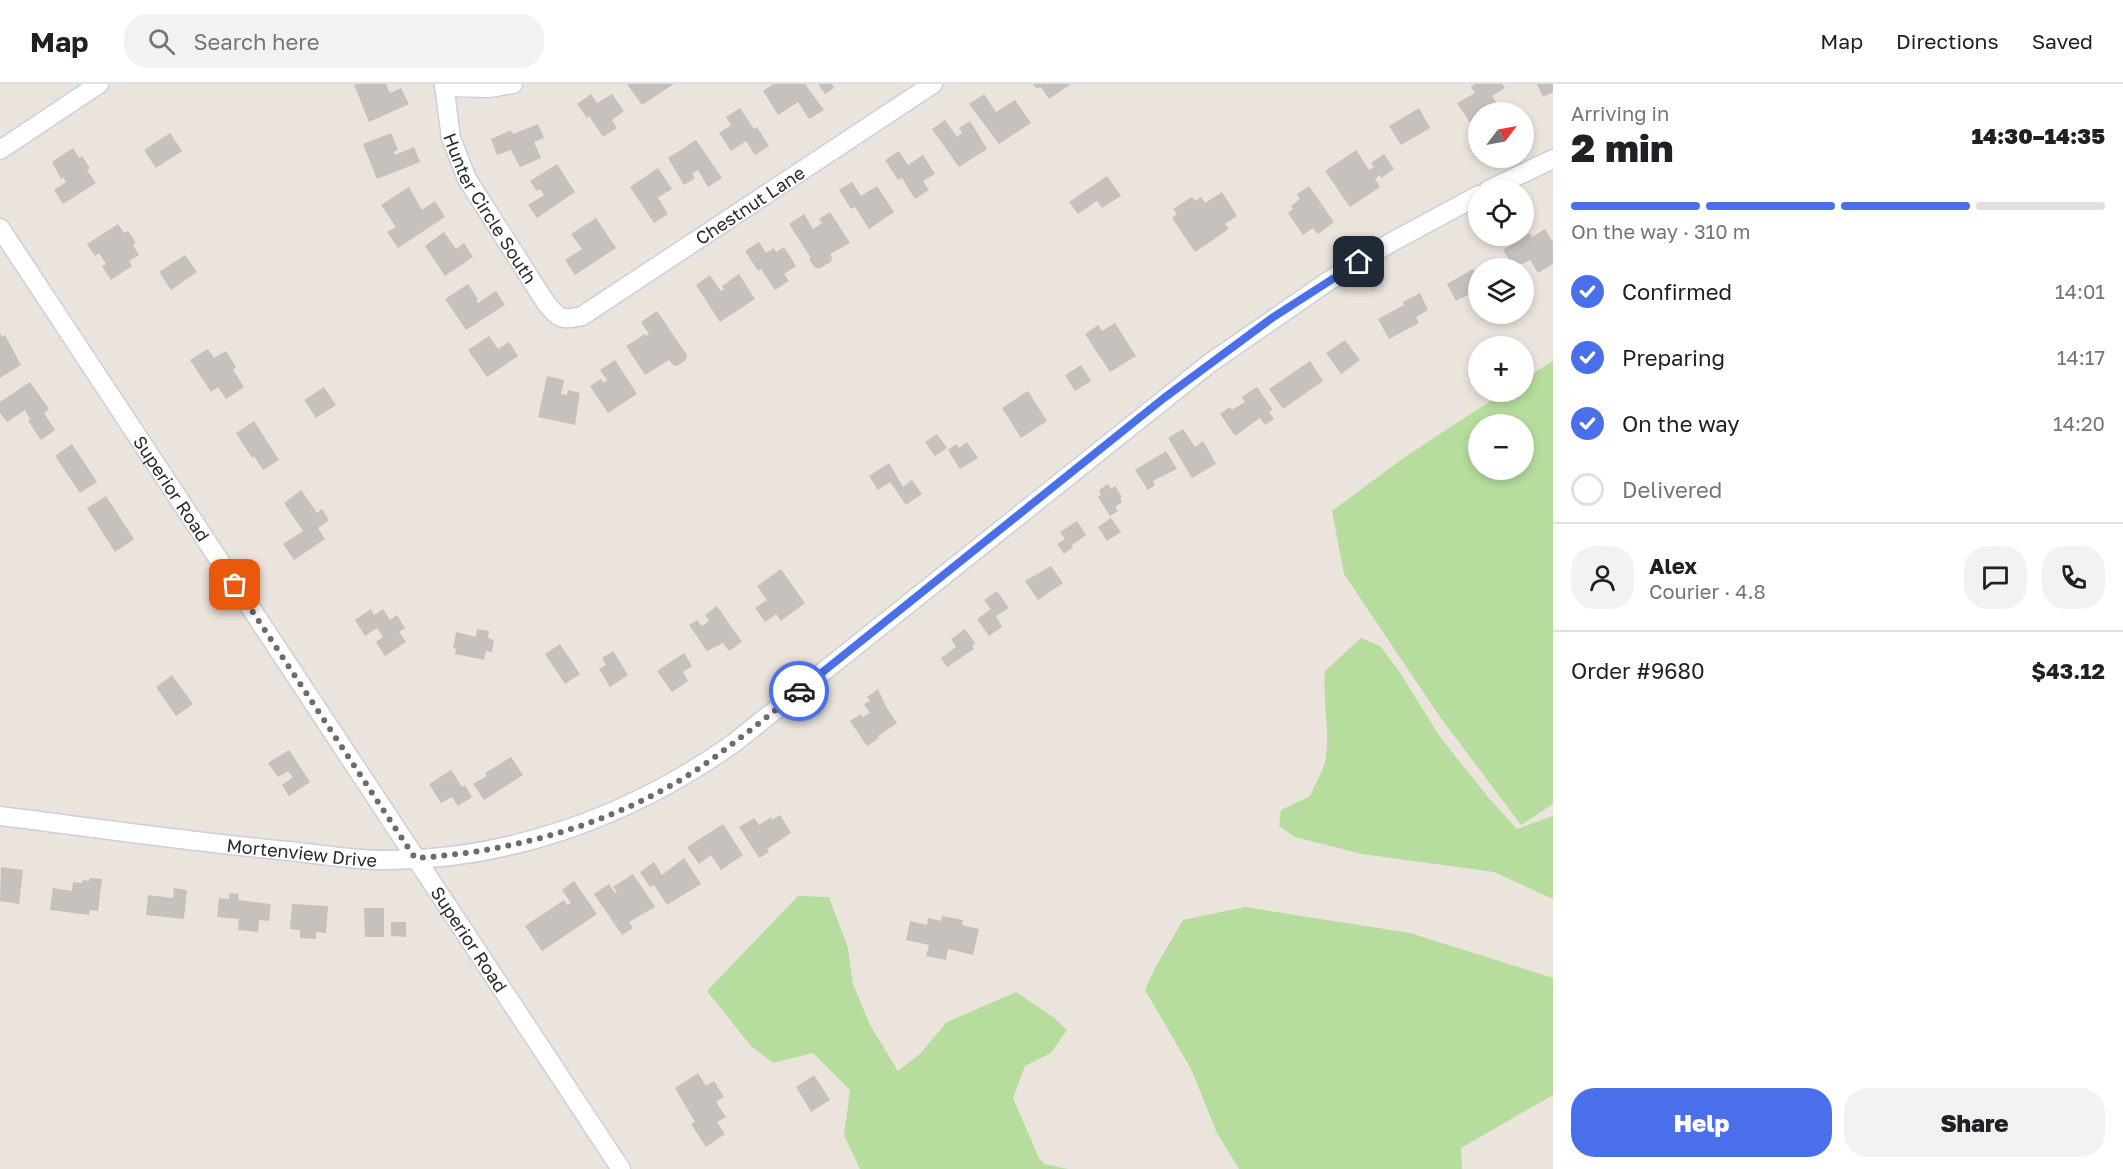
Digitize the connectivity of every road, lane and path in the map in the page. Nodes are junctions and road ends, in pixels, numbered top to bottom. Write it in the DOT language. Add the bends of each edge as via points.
graph roads {
  1 [pos="99,84"];
  2 [pos="513,84"];
  3 [pos="933,84"];
  4 [pos="444,85"];
  5 [pos="0,150"];
  6 [pos="1553,159"];
  7 [pos="1509,180"];
  8 [pos="1468,201"];
  9 [pos="0,228"];
  10 [pos="563,319"];
  11 [pos="0,816"];
  12 [pos="415,858"];
  13 [pos="621,1169"];
  1 -- 5 [label="street"];
  2 -- 4 [label="street" via="489,88"];
  3 -- 10 [label="street, Chestnut Lane" via="582,316"];
  4 -- 10 [label="street, Hunter Circle South" via="451,138 467,179 546,303"];
  6 -- 7 [label="street"];
  8 -- 12 [label="street, Mortenview Drive" via="1327,282 1210,363 699,768 630,805 564,831 484,851"];
  9 -- 12 [label="street, Superior Road"];
  11 -- 12 [label="street, Mortenview Drive" via="267,849 383,860"];
  12 -- 13 [label="street, Superior Road"];
}
